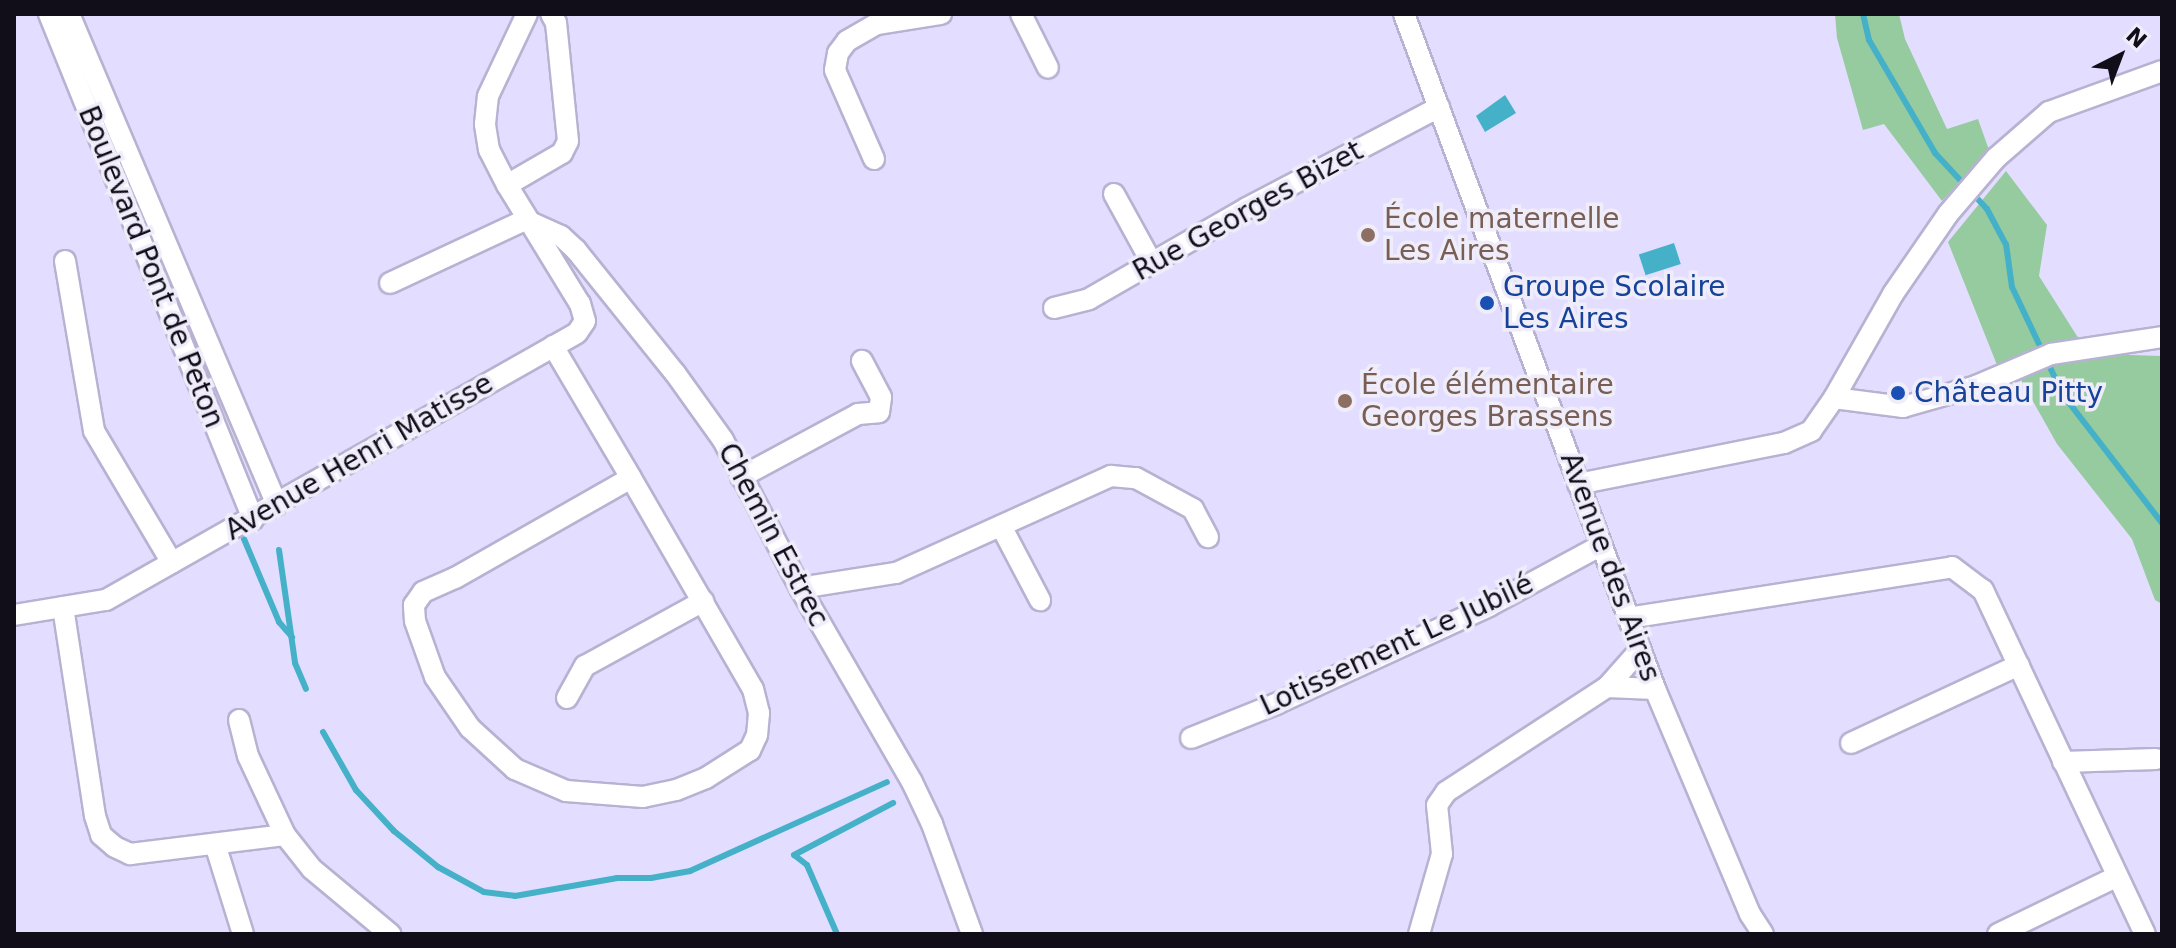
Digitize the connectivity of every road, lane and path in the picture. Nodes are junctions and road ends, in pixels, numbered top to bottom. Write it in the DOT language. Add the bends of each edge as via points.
graph roads {
  1 [pos="49,14"];
  2 [pos="69,14"];
  3 [pos="527,14"];
  4 [pos="551,14"];
  5 [pos="941,14"];
  6 [pos="1021,14"];
  7 [pos="1404,14"];
  8 [pos="1048,68"];
  9 [pos="2162,71"];
  10 [pos="1439,107"];
  11 [pos="874,159"];
  12 [pos="507,185"];
  13 [pos="1114,194"];
  14 [pos="525,220"];
  15 [pos="65,261"];
  16 [pos="1152,263"];
  17 [pos="390,283"];
  18 [pos="1054,308"];
  19 [pos="2162,337"];
  20 [pos="553,346"];
  21 [pos="862,361"];
  22 [pos="1834,398"];
  23 [pos="741,477"];
  24 [pos="631,478"];
  25 [pos="1578,484"];
  26 [pos="277,505"];
  27 [pos="253,519"];
  28 [pos="1001,526"];
  29 [pos="1208,537"];
  30 [pos="1600,546"];
  31 [pos="172,563"];
  32 [pos="800,588"];
  33 [pos="1040,600"];
  34 [pos="703,601"];
  35 [pos="63,607"];
  36 [pos="14,615"];
  37 [pos="1628,618"];
  38 [pos="1640,650"];
  39 [pos="2019,665"];
  40 [pos="1607,687"];
  41 [pos="1655,689"];
  42 [pos="567,698"];
  43 [pos="239,720"];
  44 [pos="1191,738"];
  45 [pos="1851,743"];
  46 [pos="2156,759"];
  47 [pos="2063,762"];
  48 [pos="285,835"];
  49 [pos="215,844"];
  50 [pos="2116,877"];
  51 [pos="243,934"];
  52 [pos="390,934"];
  53 [pos="972,934"];
  54 [pos="1419,934"];
  55 [pos="1763,934"];
  56 [pos="1998,934"];
  57 [pos="2145,934"];
  1 -- 27 [label="street, Boulevard Pont de Peton"];
  2 -- 26 [label="street, Boulevard Pont de Peton"];
  3 -- 12 [label="street" via="488,96 489,150"];
  4 -- 12 [label="street" via="568,141 562,153"];
  5 -- 11 [label="street" via="877,24 847,41 838,53 835,70"];
  6 -- 8 [label="street"];
  7 -- 10 [label="street, Avenue des Aires"];
  9 -- 22 [label="street" via="2049,112 1996,158 1948,214 1893,294"];
  10 -- 16 [label="street, Rue Georges Bizet"];
  10 -- 25 [label="street, Avenue des Aires"];
  12 -- 14 [label="street"];
  13 -- 16 [label="street"];
  14 -- 17 [label="street"];
  14 -- 20 [label="street, Avenue Henri Matisse" via="580,304 585,321 577,333"];
  14 -- 23 [label="street, Chemin Estrec" via="561,236 576,250 675,373 723,440"];
  15 -- 31 [label="street" via="94,431"];
  16 -- 18 [label="street, Rue Georges Bizet" via="1089,299"];
  19 -- 22 [label="street" via="2045,357 1976,386 1903,407"];
  20 -- 24 [label="street"];
  20 -- 26 [label="street, Avenue Henri Matisse"];
  21 -- 23 [label="street" via="881,397 879,412 858,414"];
  22 -- 25 [label="street" via="1811,431 1784,443"];
  23 -- 32 [label="street, Chemin Estrec"];
  24 -- 34 [label="street"];
  24 -- 34 [label="street" via="423,592 414,605 415,621 435,677 491,750 540,781 606,797 676,790 750,750 757,735 753,689"];
  25 -- 30 [label="street, Avenue des Aires"];
  26 -- 27 [label="street, Avenue Henri Matisse"];
  27 -- 31 [label="street, Avenue Henri Matisse"];
  28 -- 29 [label="street" via="1111,476 1136,478 1193,509"];
  28 -- 32 [label="street" via="896,573"];
  28 -- 33 [label="street"];
  30 -- 37 [label="street, Avenue des Aires"];
  30 -- 44 [label="street, Lotissement Le Jubilé" via="1489,606"];
  31 -- 35 [label="street, Avenue Henri Matisse" via="106,600"];
  32 -- 53 [label="street, Chemin Estrec" via="912,782"];
  34 -- 42 [label="street" via="585,666"];
  35 -- 36 [label="street, Avenue Henri Matisse"];
  35 -- 49 [label="street" via="101,835 130,854"];
  37 -- 38 [label="street, Avenue des Aires"];
  37 -- 39 [label="street" via="1952,567 1983,590"];
  38 -- 40 [label="street"];
  38 -- 41 [label="street, Avenue des Aires"];
  39 -- 45 [label="street"];
  39 -- 47 [label="street"];
  40 -- 41 [label="street"];
  40 -- 54 [label="street" via="1446,792 1437,805 1442,854"];
  41 -- 55 [label="street, Avenue des Aires"];
  43 -- 48 [label="street" via="248,756"];
  46 -- 47 [label="street"];
  47 -- 50 [label="street"];
  48 -- 49 [label="street"];
  48 -- 52 [label="street" via="312,869"];
  49 -- 51 [label="street"];
  50 -- 56 [label="street"];
  50 -- 57 [label="street"];
}
